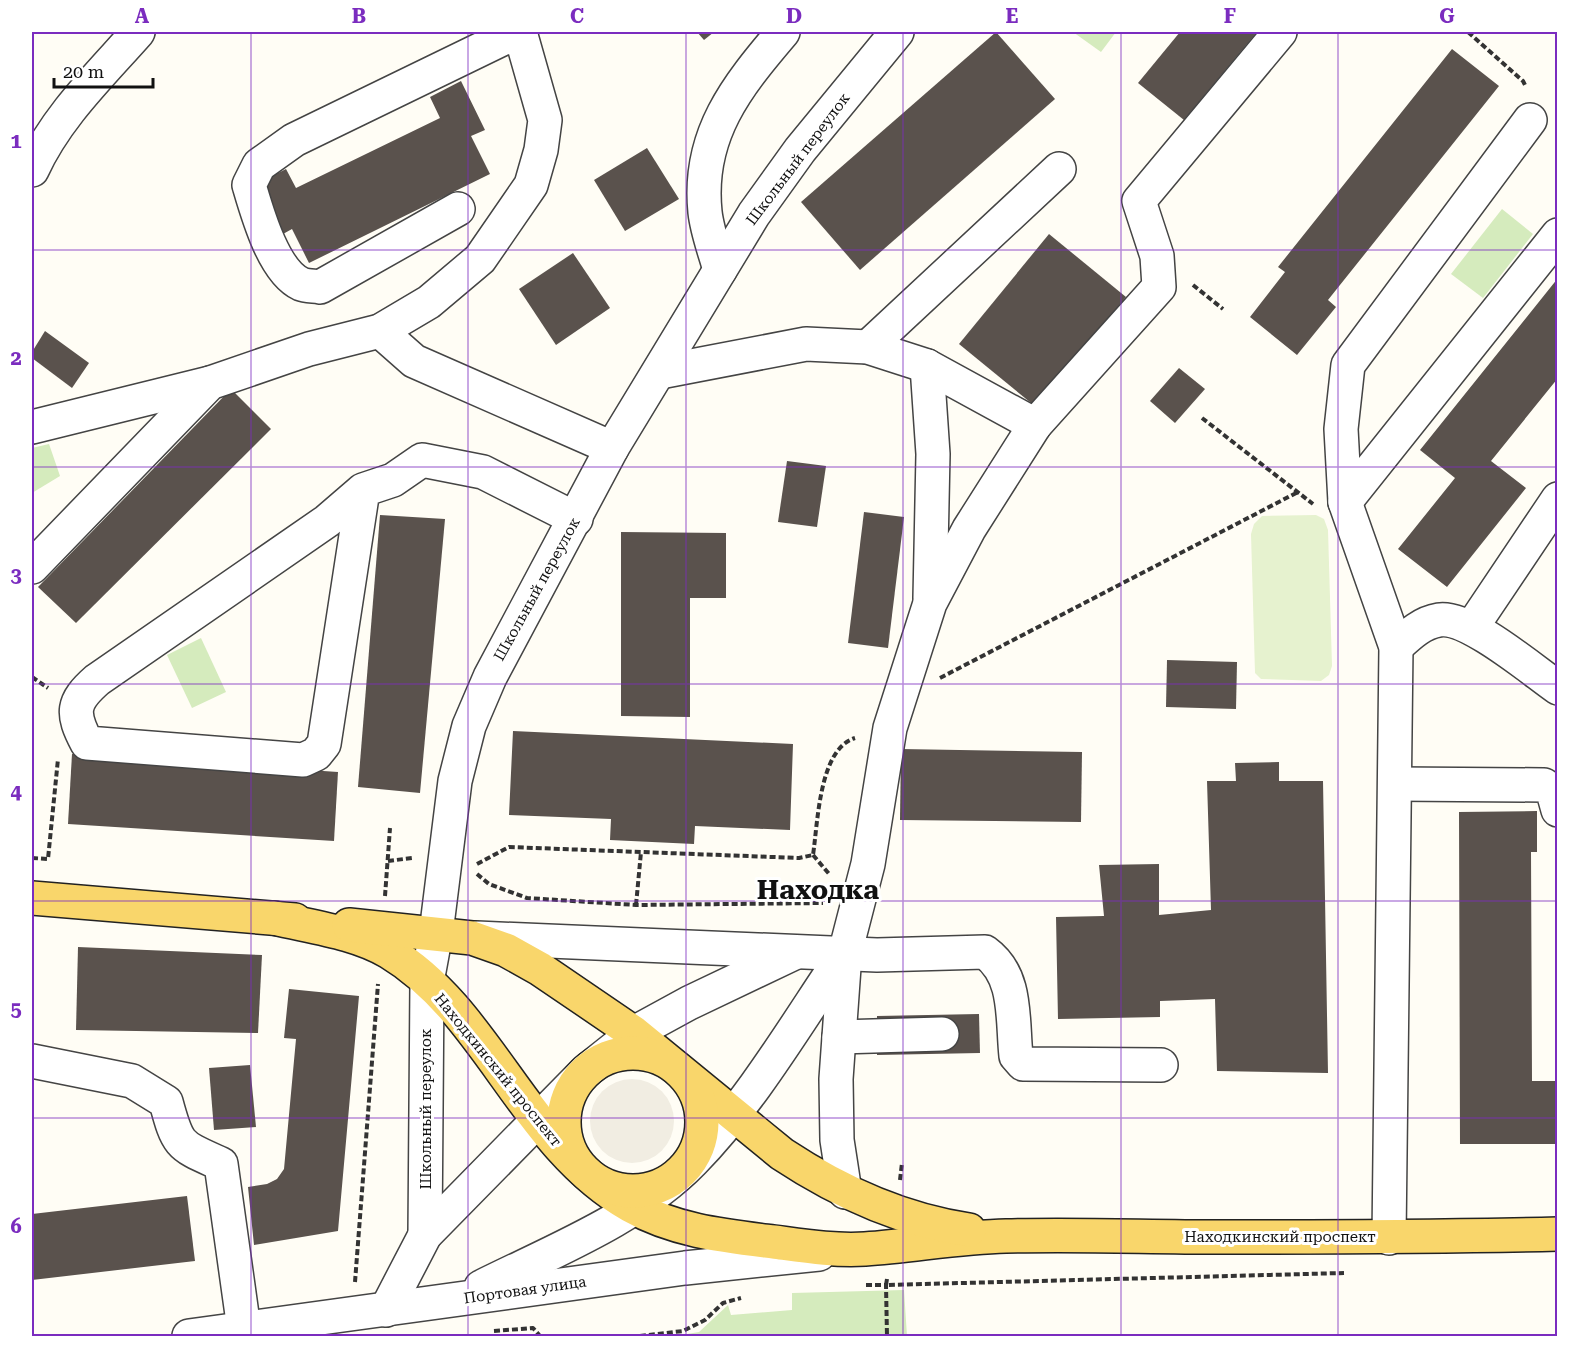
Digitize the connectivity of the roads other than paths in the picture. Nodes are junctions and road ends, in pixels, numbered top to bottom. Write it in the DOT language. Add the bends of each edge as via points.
graph roads {
  1 [pos="138,32"];
  2 [pos="520,32"];
  3 [pos="783,32"];
  4 [pos="897,32"];
  5 [pos="1280,32"];
  6 [pos="1530,120"];
  7 [pos="1059,169"];
  8 [pos="32,170"];
  9 [pos="458,209"];
  10 [pos="1557,234"];
  11 [pos="720,270"];
  12 [pos="380,330"];
  13 [pos="868,347"];
  14 [pos="927,366"];
  15 [pos="660,372"];
  16 [pos="210,383"];
  17 [pos="1035,425"];
  18 [pos="32,427"];
  19 [pos="612,448"];
  20 [pos="363,490"];
  21 [pos="1557,499"];
  22 [pos="1330,504"];
  23 [pos="576,519"];
  24 [pos="32,567"];
  25 [pos="930,603"];
  26 [pos="1472,627"];
  27 [pos="1396,647"];
  28 [pos="1557,688"];
  29 [pos="1395,784"];
  30 [pos="1557,810"];
  31 [pos="32,898"];
  32 [pos="436,933"];
  33 [pos="382,938"];
  34 [pos="472,938"];
  35 [pos="798,951"];
  36 [pos="845,953"];
  37 [pos="427,982"];
  38 [pos="634,1034"];
  39 [pos="942,1034"];
  40 [pos="839,1037"];
  41 [pos="32,1061"];
  42 [pos="1161,1065"];
  43 [pos="586,1071"];
  44 [pos="684,1074"];
  45 [pos="733,1114"];
  46 [pos="537,1122"];
  47 [pos="583,1169"];
  48 [pos="681,1173"];
  49 [pos="845,1192"];
  50 [pos="633,1207"];
  51 [pos="1557,1234"];
  52 [pos="425,1235"];
  53 [pos="1003,1236"];
  54 [pos="1389,1238"];
  55 [pos="863,1250"];
  56 [pos="456,1300"];
  57 [pos="386,1310"];
  58 [pos="244,1329"];
  59 [pos="189,1336"];
  1 -- 8 [label="street" via="73,105 41,150"];
  2 -- 9 [label="street" via="294,140 259,165 249,185 263,231 285,269 301,284 320,287"];
  2 -- 12 [label="street" via="545,120 531,185 480,259 429,302"];
  3 -- 11 [label="street" via="740,82 712,141 704,184 705,214"];
  4 -- 11 [label="street, Школьный переулок" via="801,150 754,214"];
  5 -- 17 [label="street" via="1139,201 1157,256 1159,287"];
  6 -- 22 [label="street" via="1347,365"];
  7 -- 13 [label="street"];
  10 -- 22 [label="street"];
  11 -- 15 [label="street, Школьный переулок"];
  12 -- 16 [label="street"];
  12 -- 19 [label="street" via="414,362"];
  13 -- 14 [label="street"];
  13 -- 15 [label="street" via="807,344"];
  14 -- 17 [label="street"];
  14 -- 25 [label="street" via="933,454"];
  15 -- 19 [label="street, Школьный переулок"];
  16 -- 18 [label="street"];
  16 -- 24 [label="street"];
  17 -- 25 [label="street" via="969,529"];
  19 -- 23 [label="street, Школьный переулок"];
  20 -- 20 [label="street" via="324,744 316,754 303,760 87,743 79,728 76,705 80,696 327,521"];
  20 -- 23 [label="street" via="393,480 422,460 483,472"];
  21 -- 26 [label="street"];
  22 -- 27 [label="street"];
  23 -- 32 [label="street, Школьный переулок" via="490,677 470,726 455,781"];
  25 -- 36 [label="street" via="890,728 868,864"];
  26 -- 27 [label="street" via="1440,620 1417,628"];
  26 -- 28 [label="street"];
  27 -- 29 [label="street"];
  29 -- 30 [label="street" via="1544,785 1553,792"];
  29 -- 54 [label="street"];
  31 -- 33 [label="main road, Находкинский проспект" via="274,918"];
  32 -- 33 [label="main road, Находкинский проспект"];
  32 -- 34 [label="main road, Находкинский проспект"];
  32 -- 37 [label="street, Школьный переулок"];
  33 -- 37 [label="main road, Находкинский проспект"];
  34 -- 35 [label="street"];
  34 -- 38 [label="main road, Находкинский проспект" via="506,950 540,969"];
  35 -- 36 [label="street"];
  35 -- 38 [label="street"];
  36 -- 40 [label="street"];
  36 -- 42 [label="street" via="985,952 999,962 1008,979 1016,1056 1023,1064"];
  36 -- 45 [label="street"];
  37 -- 46 [label="main road, Находкинский проспект" via="470,1030"];
  37 -- 52 [label="street, Школьный переулок"];
  38 -- 43 [label="street"];
  38 -- 44 [label="main road, Находкинский проспект"];
  39 -- 40 [label="street"];
  40 -- 49 [label="street" via="837,1140"];
  41 -- 58 [label="street" via="132,1081 166,1102 175,1136 189,1149 221,1164"];
  43 -- 44 [label="main road" via="603,1059 624,1053 646,1053 667,1061"];
  43 -- 46 [label="street"];
  43 -- 47 [label="main road" via="572,1088 565,1108 565,1130 571,1151"];
  44 -- 45 [label="main road, Находкинский проспект"];
  44 -- 48 [label="main road" via="696,1092 702,1113 702,1135"];
  45 -- 48 [label="street"];
  45 -- 49 [label="main road, Находкинский проспект" via="782,1154"];
  46 -- 47 [label="main road, Находкинский проспект"];
  46 -- 52 [label="street"];
  47 -- 48 [label="main road" via="600,1182 621,1190 642,1191 663,1185"];
  47 -- 50 [label="main road, Находкинский проспект"];
  48 -- 50 [label="street"];
  49 -- 53 [label="main road, Находкинский проспект" via="944,1226"];
  50 -- 55 [label="main road, Находкинский проспект" via="688,1228 721,1235 824,1249"];
  50 -- 56 [label="street"];
  51 -- 54 [label="main road, Находкинский проспект"];
  52 -- 57 [label="street"];
  53 -- 54 [label="main road, Находкинский проспект"];
  53 -- 55 [label="main road, Находкинский проспект"];
  55 -- 56 [label="street, Портовая улица" via="684,1268"];
  56 -- 57 [label="street, Портовая улица"];
  57 -- 58 [label="street, Портовая улица"];
  58 -- 59 [label="street, Портовая улица"];
}
